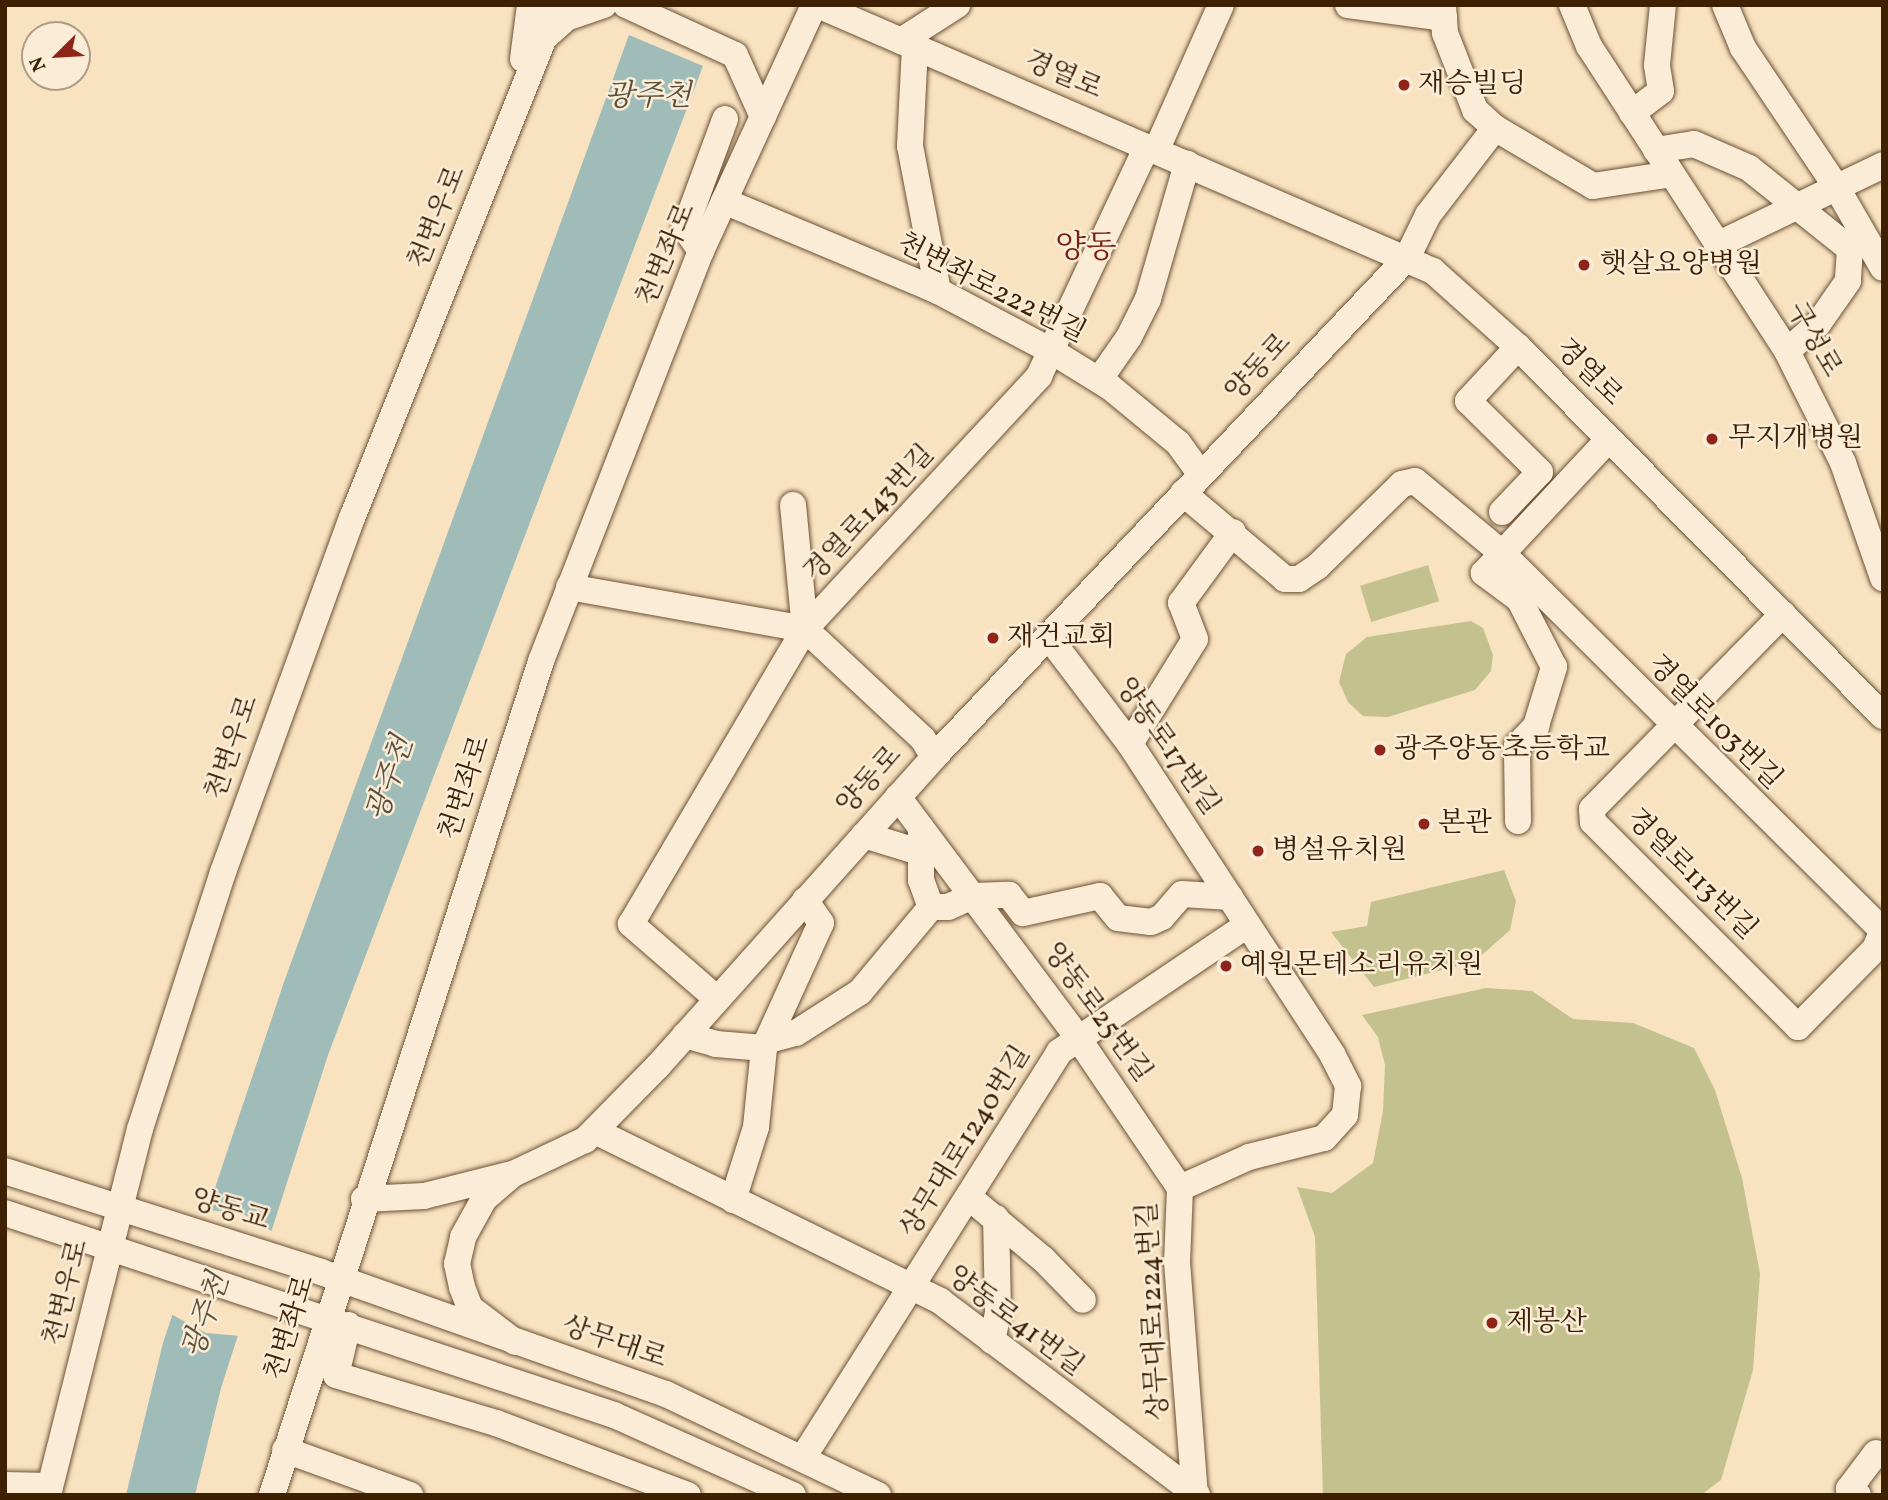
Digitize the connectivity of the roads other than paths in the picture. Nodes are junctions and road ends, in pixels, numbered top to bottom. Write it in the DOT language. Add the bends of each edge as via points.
graph roads {
  1 [pos="530,5"];
  2 [pos="557,5"];
  3 [pos="604,5"];
  4 [pos="626,5"];
  5 [pos="816,5"];
  6 [pos="957,5"];
  7 [pos="1221,5"];
  8 [pos="1348,5"];
  9 [pos="1572,5"];
  10 [pos="1663,5"];
  11 [pos="1726,5"];
  12 [pos="1444,12"];
  13 [pos="539,43"];
  14 [pos="908,44"];
  15 [pos="517,103"];
  16 [pos="1632,113"];
  17 [pos="763,117"];
  18 [pos="725,119"];
  19 [pos="1495,128"];
  20 [pos="1152,149"];
  21 [pos="1656,150"];
  22 [pos="1187,163"];
  23 [pos="1883,165"];
  24 [pos="1671,174"];
  25 [pos="1837,188"];
  26 [pos="724,201"];
  27 [pos="1798,206"];
  28 [pos="1717,245"];
  29 [pos="701,251"];
  30 [pos="1407,258"];
  31 [pos="1883,268"];
  32 [pos="938,291"];
  33 [pos="1518,346"];
  34 [pos="1787,351"];
  35 [pos="1053,352"];
  36 [pos="1099,380"];
  37 [pos="1609,439"];
  38 [pos="1192,484"];
  39 [pos="793,505"];
  40 [pos="1502,512"];
  41 [pos="1875,529"];
  42 [pos="1233,532"];
  43 [pos="1498,560"];
  44 [pos="1883,578"];
  45 [pos="569,587"];
  46 [pos="1783,614"];
  47 [pos="805,629"];
  48 [pos="1048,636"];
  49 [pos="1883,716"];
  50 [pos="1673,727"];
  51 [pos="1130,744"];
  52 [pos="934,757"];
  53 [pos="898,797"];
  54 [pos="1518,821"];
  55 [pos="864,835"];
  56 [pos="920,840"];
  57 [pos="973,896"];
  58 [pos="1230,897"];
  59 [pos="805,900"];
  60 [pos="931,907"];
  61 [pos="1247,925"];
  62 [pos="1882,932"];
  63 [pos="716,998"];
  64 [pos="685,1035"];
  65 [pos="1078,1038"];
  66 [pos="767,1044"];
  67 [pos="595,1131"];
  68 [pos="5,1171"];
  69 [pos="513,1174"];
  70 [pos="1175,1178"];
  71 [pos="970,1198"];
  72 [pos="364,1199"];
  73 [pos="733,1200"];
  74 [pos="121,1210"];
  75 [pos="6,1218"];
  76 [pos="996,1219"];
  77 [pos="110,1249"];
  78 [pos="330,1277"];
  79 [pos="912,1286"];
  80 [pos="1083,1300"];
  81 [pos="327,1318"];
  82 [pos="992,1341"];
  83 [pos="515,1342"];
  84 [pos="285,1450"];
  85 [pos="1876,1453"];
  86 [pos="804,1456"];
  87 [pos="5,1485"];
  88 [pos="659,1488"];
  89 [pos="49,1491"];
  90 [pos="1196,1494"];
  91 [pos="272,1495"];
  92 [pos="410,1495"];
  93 [pos="688,1495"];
  94 [pos="793,1495"];
  95 [pos="878,1495"];
  96 [pos="1858,1495"];
  1 -- 15 [label="street"];
  2 -- 13 [label="street, 천변우로"];
  3 -- 13 [label="street, 천변우로" via="566,18"];
  4 -- 17 [label="street" via="735,55"];
  5 -- 14 [label="street, 경열로"];
  5 -- 17 [label="street, 천변좌로"];
  6 -- 14 [label="street"];
  7 -- 20 [label="street, 경열로143번길"];
  8 -- 12 [label="street"];
  9 -- 16 [label="street, 구성로" via="1589,46"];
  10 -- 16 [label="street" via="1657,65 1661,91"];
  11 -- 25 [label="street" via="1743,48"];
  12 -- 19 [label="street" via="1446,33 1475,110"];
  13 -- 15 [label="street, 천변우로"];
  14 -- 20 [label="street, 경열로"];
  14 -- 32 [label="street" via="910,146"];
  15 -- 74 [label="street, 천변우로" via="295,668 178,1005"];
  16 -- 21 [label="street, 구성로"];
  17 -- 26 [label="street, 천변좌로"];
  18 -- 29 [label="street" via="685,228"];
  19 -- 24 [label="street" via="1593,186"];
  19 -- 30 [label="street, 양동로" via="1428,215"];
  20 -- 22 [label="street, 경열로"];
  20 -- 35 [label="street, 경열로143번길"];
  21 -- 24 [label="street, 구성로"];
  21 -- 27 [label="street" via="1694,144 1749,168"];
  22 -- 30 [label="street, 경열로"];
  22 -- 36 [label="street" via="1148,299"];
  23 -- 25 [label="street"];
  24 -- 28 [label="street, 구성로"];
  25 -- 27 [label="street"];
  25 -- 31 [label="street"];
  26 -- 29 [label="street, 천변좌로"];
  26 -- 32 [label="street, 천변좌로222번길"];
  27 -- 28 [label="street"];
  27 -- 34 [label="street" via="1850,249 1848,281 1818,324"];
  28 -- 34 [label="street, 구성로"];
  29 -- 45 [label="street, 천변좌로"];
  30 -- 33 [label="street, 경열로" via="1447,281"];
  30 -- 38 [label="street, 양동로"];
  32 -- 35 [label="street, 천변좌로222번길"];
  33 -- 37 [label="street, 경열로"];
  33 -- 40 [label="street" via="1468,401 1541,472"];
  34 -- 41 [label="street, 구성로"];
  35 -- 36 [label="street, 천변좌로222번길"];
  35 -- 47 [label="street, 경열로143번길" via="1019,402"];
  36 -- 38 [label="street, 천변좌로222번길" via="1178,443"];
  37 -- 43 [label="street"];
  37 -- 46 [label="street, 경열로"];
  38 -- 42 [label="street, 천변좌로222번길"];
  38 -- 48 [label="street, 양동로"];
  39 -- 47 [label="street"];
  41 -- 44 [label="street, 구성로"];
  42 -- 43 [label="street, 경열로103번길" via="1285,579 1298,579 1317,567 1402,484 1415,481"];
  42 -- 51 [label="street" via="1181,603 1195,639"];
  43 -- 50 [label="street, 경열로103번길"];
  43 -- 54 [label="street" via="1484,573 1519,599 1554,667 1536,726 1517,746"];
  45 -- 47 [label="street"];
  45 -- 72 [label="street, 천변좌로"];
  46 -- 49 [label="street, 경열로"];
  46 -- 50 [label="street, 경열로113번길"];
  47 -- 52 [label="street" via="923,739"];
  47 -- 63 [label="street, 경열로143번길" via="631,924"];
  48 -- 51 [label="street, 양동로17번길"];
  48 -- 52 [label="street, 양동로"];
  50 -- 62 [label="street, 경열로103번길"];
  50 -- 62 [label="street, 경열로113번길" via="1592,809 1593,822 1798,1027 1875,949"];
  51 -- 58 [label="street, 양동로17번길"];
  52 -- 53 [label="street, 양동로"];
  53 -- 55 [label="street, 양동로"];
  53 -- 56 [label="street, 양동로25번길"];
  55 -- 56 [label="street"];
  55 -- 59 [label="street, 양동로"];
  56 -- 57 [label="street, 양동로25번길"];
  56 -- 60 [label="street, 양동로25번길" via="921,880"];
  57 -- 58 [label="street" via="1009,895 1023,913 1100,896 1118,918 1151,922 1182,894"];
  57 -- 60 [label="street" via="948,907"];
  57 -- 65 [label="street, 양동로25번길"];
  58 -- 61 [label="street, 양동로17번길"];
  59 -- 63 [label="street, 양동로"];
  59 -- 66 [label="street" via="821,923"];
  60 -- 66 [label="street" via="860,992 796,1033"];
  61 -- 65 [label="street, 상무대로1240번길"];
  61 -- 70 [label="street, 양동로17번길" via="1345,1076 1347,1108 1338,1126 1324,1138"];
  63 -- 64 [label="street, 양동로"];
  64 -- 66 [label="street" via="716,1044"];
  64 -- 67 [label="street, 양동로"];
  65 -- 70 [label="street, 양동로25번길"];
  65 -- 71 [label="street, 상무대로1240번길" via="1059,1052"];
  66 -- 73 [label="street" via="756,1127"];
  67 -- 69 [label="street, 양동로" via="563,1153"];
  67 -- 73 [label="street, 양동로41번길"];
  68 -- 74 [label="street"];
  69 -- 72 [label="street" via="424,1196"];
  69 -- 83 [label="street, 양동로" via="471,1216 457,1264 470,1308"];
  70 -- 90 [label="street, 상무대로1224번길" via="1177,1262"];
  71 -- 76 [label="street"];
  71 -- 79 [label="street, 상무대로1240번길"];
  72 -- 78 [label="street, 천변좌로"];
  73 -- 79 [label="street, 양동로41번길"];
  74 -- 77 [label="street, 천변우로"];
  74 -- 78 [label="street, 양동교"];
  75 -- 77 [label="street"];
  76 -- 80 [label="street"];
  76 -- 82 [label="street" via="998,1312"];
  77 -- 81 [label="street"];
  77 -- 89 [label="street, 천변우로"];
  78 -- 81 [label="street, 천변좌로"];
  78 -- 83 [label="street, 상무대로"];
  79 -- 82 [label="street, 양동로41번길" via="940,1301"];
  79 -- 86 [label="street, 상무대로1240번길"];
  81 -- 84 [label="street, 천변좌로"];
  81 -- 88 [label="street" via="336,1375 430,1401"];
  81 -- 94 [label="street" via="614,1415"];
  82 -- 90 [label="street, 양동로41번길"];
  83 -- 86 [label="street, 상무대로" via="666,1394"];
  84 -- 91 [label="street, 천변좌로"];
  84 -- 92 [label="street"];
  85 -- 96 [label="street" via="1849,1489"];
  86 -- 95 [label="street, 상무대로"];
  87 -- 89 [label="street"];
  88 -- 93 [label="street"];
}
